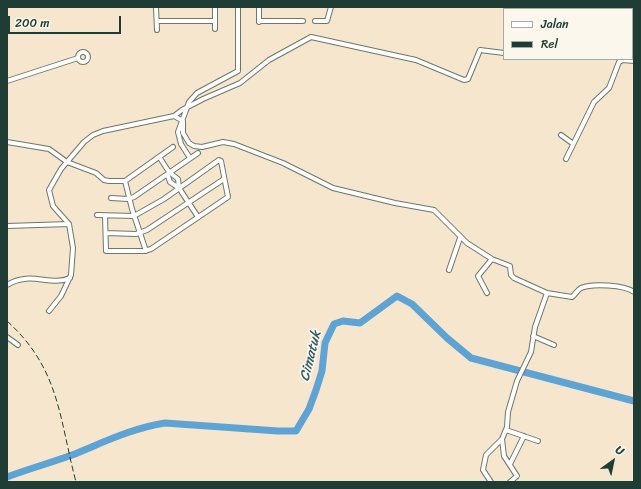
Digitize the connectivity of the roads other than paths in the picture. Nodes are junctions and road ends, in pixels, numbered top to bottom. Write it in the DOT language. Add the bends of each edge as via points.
graph roads {
  1 [pos="156,7"];
  2 [pos="215,7"];
  3 [pos="238,7"];
  4 [pos="259,7"];
  5 [pos="331,7"];
  6 [pos="156,21"];
  7 [pos="215,21"];
  8 [pos="303,21"];
  9 [pos="315,21"];
  10 [pos="215,29"];
  11 [pos="157,30"];
  12 [pos="503,53"];
  13 [pos="78,58"];
  14 [pos="622,60"];
  15 [pos="7,81"];
  16 [pos="186,107"];
  17 [pos="174,116"];
  18 [pos="183,121"];
  19 [pos="561,136"];
  20 [pos="7,142"];
  21 [pos="572,143"];
  22 [pos="173,147"];
  23 [pos="198,153"];
  24 [pos="160,158"];
  25 [pos="190,158"];
  26 [pos="566,159"];
  27 [pos="67,162"];
  28 [pos="170,172"];
  29 [pos="224,179"];
  30 [pos="126,181"];
  31 [pos="179,188"];
  32 [pos="111,198"];
  33 [pos="129,198"];
  34 [pos="188,203"];
  35 [pos="97,215"];
  36 [pos="105,216"];
  37 [pos="134,216"];
  38 [pos="198,217"];
  39 [pos="69,224"];
  40 [pos="7,226"];
  41 [pos="106,232"];
  42 [pos="140,233"];
  43 [pos="460,238"];
  44 [pos="146,251"];
  45 [pos="492,259"];
  46 [pos="449,270"];
  47 [pos="70,278"];
  48 [pos="7,285"];
  49 [pos="634,292"];
  50 [pos="486,293"];
  51 [pos="547,293"];
  52 [pos="49,311"];
  53 [pos="7,336"];
  54 [pos="533,336"];
  55 [pos="18,345"];
  56 [pos="554,345"];
  57 [pos="506,430"];
  58 [pos="524,436"];
  59 [pos="502,439"];
  60 [pos="538,441"];
  61 [pos="510,464"];
  62 [pos="517,480"];
  63 [pos="491,482"];
  64 [pos="510,482"];
  1 -- 6 [label="street"];
  2 -- 7 [label="street"];
  3 -- 16 [label="street" via="238,71 197,93"];
  4 -- 8 [label="street" via="259,22"];
  5 -- 9 [label="street" via="327,21"];
  6 -- 7 [label="street"];
  6 -- 11 [label="street"];
  7 -- 10 [label="street"];
  12 -- 16 [label="street" via="480,50 468,79 464,80 416,60 311,37 269,60 236,85"];
  13 -- 15 [label="street"];
  14 -- 21 [label="street" via="609,88 598,97"];
  16 -- 17 [label="street"];
  16 -- 18 [label="street"];
  17 -- 18 [label="street"];
  17 -- 27 [label="street" via="98,133 84,142"];
  18 -- 25 [label="street" via="178,128 178,136"];
  18 -- 43 [label="street" via="183,133 193,146 202,147 223,142 234,144 284,163 333,188 395,203 430,208 441,216"];
  19 -- 21 [label="street"];
  20 -- 27 [label="street" via="49,149"];
  21 -- 26 [label="street"];
  22 -- 24 [label="street"];
  23 -- 25 [label="street"];
  24 -- 28 [label="street"];
  24 -- 30 [label="street"];
  25 -- 28 [label="street"];
  27 -- 30 [label="street" via="96,173 106,181"];
  27 -- 39 [label="street" via="52,182 49,192 53,206"];
  28 -- 31 [label="street" via="178,179"];
  28 -- 31 [label="street" via="170,182"];
  28 -- 33 [label="street"];
  29 -- 31 [label="street" via="219,160"];
  29 -- 34 [label="street"];
  29 -- 38 [label="street" via="228,197"];
  30 -- 33 [label="street"];
  31 -- 34 [label="street"];
  31 -- 37 [label="street"];
  32 -- 33 [label="street"];
  33 -- 37 [label="street"];
  34 -- 38 [label="street"];
  34 -- 42 [label="street"];
  35 -- 36 [label="street"];
  36 -- 37 [label="street"];
  36 -- 41 [label="street"];
  37 -- 42 [label="street"];
  38 -- 44 [label="street"];
  39 -- 40 [label="street"];
  39 -- 47 [label="street" via="73,248"];
  41 -- 42 [label="street"];
  41 -- 44 [label="street" via="106,251"];
  42 -- 44 [label="street"];
  43 -- 45 [label="street"];
  43 -- 46 [label="street"];
  45 -- 50 [label="street" via="478,276"];
  45 -- 51 [label="street" via="510,266 514,278"];
  47 -- 48 [label="street" via="23,278"];
  47 -- 52 [label="street" via="62,296"];
  49 -- 51 [label="street" via="624,288 594,286 580,288 572,297"];
  51 -- 54 [label="street"];
  53 -- 55 [label="street"];
  54 -- 56 [label="street"];
  54 -- 57 [label="street" via="533,347 517,381 508,412"];
  57 -- 58 [label="street"];
  57 -- 59 [label="street"];
  58 -- 60 [label="street"];
  58 -- 61 [label="street"];
  59 -- 61 [label="street" via="503,454"];
  59 -- 63 [label="street" via="485,457 483,470"];
  61 -- 62 [label="street"];
  62 -- 64 [label="street"];
}
